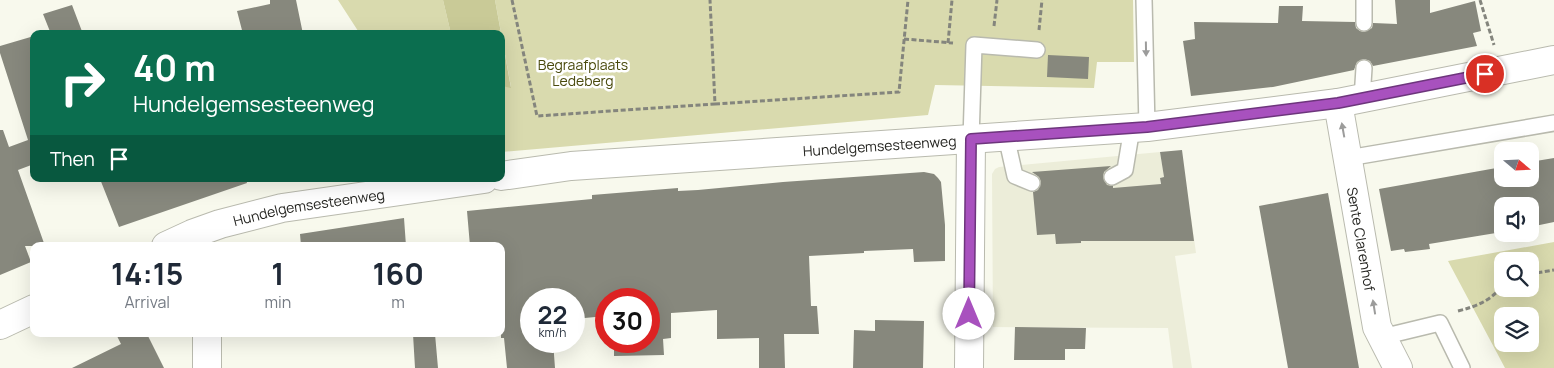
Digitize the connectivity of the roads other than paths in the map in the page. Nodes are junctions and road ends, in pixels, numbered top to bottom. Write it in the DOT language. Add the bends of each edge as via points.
graph roads {
  1 [pos="1144,0"];
  2 [pos="1364,0"];
  3 [pos="1364,23"];
  4 [pos="1037,50"];
  5 [pos="1554,60"];
  6 [pos="1364,68"];
  7 [pos="1350,101"];
  8 [pos="1554,123"];
  9 [pos="1140,128"];
  10 [pos="1006,136"];
  11 [pos="971,139"];
  12 [pos="1348,158"];
  13 [pos="505,175"];
  14 [pos="1112,177"];
  15 [pos="463,182"];
  16 [pos="1032,183"];
  17 [pos="194,240"];
  18 [pos="30,311"];
  19 [pos="0,325"];
  20 [pos="207,337"];
  21 [pos="1382,337"];
  22 [pos="207,368"];
  23 [pos="968,368"];
  24 [pos="1398,368"];
  25 [pos="1462,368"];
  1 -- 9 [label="lane, one-way"];
  2 -- 3 [label="lane"];
  4 -- 11 [label="lane" via="974,45"];
  5 -- 7 [label="main road, Hundelgemsesteenweg"];
  6 -- 7 [label="lane"];
  7 -- 9 [label="main road, Hundelgemsesteenweg"];
  12 -- 7 [label="main road, Sente Clarenhof, one-way"];
  8 -- 12 [label="lane"];
  9 -- 10 [label="main road, Hundelgemsesteenweg"];
  9 -- 14 [label="lane" via="1125,170"];
  10 -- 11 [label="main road, Hundelgemsesteenweg"];
  10 -- 16 [label="lane" via="1015,176"];
  11 -- 13 [label="main road, Hundelgemsesteenweg" via="571,166"];
  11 -- 23 [label="main road"];
  21 -- 12 [label="main road, Sente Clarenhof, one-way" via="1377,327"];
  15 -- 17 [label="main road, Hundelgemsesteenweg" via="282,208 220,224"];
  18 -- 19 [label="main road"];
  20 -- 22 [label="main road"];
  21 -- 24 [label="main road, Sente Clarenhof"];
  21 -- 25 [label="lane" via="1440,323"];
}
